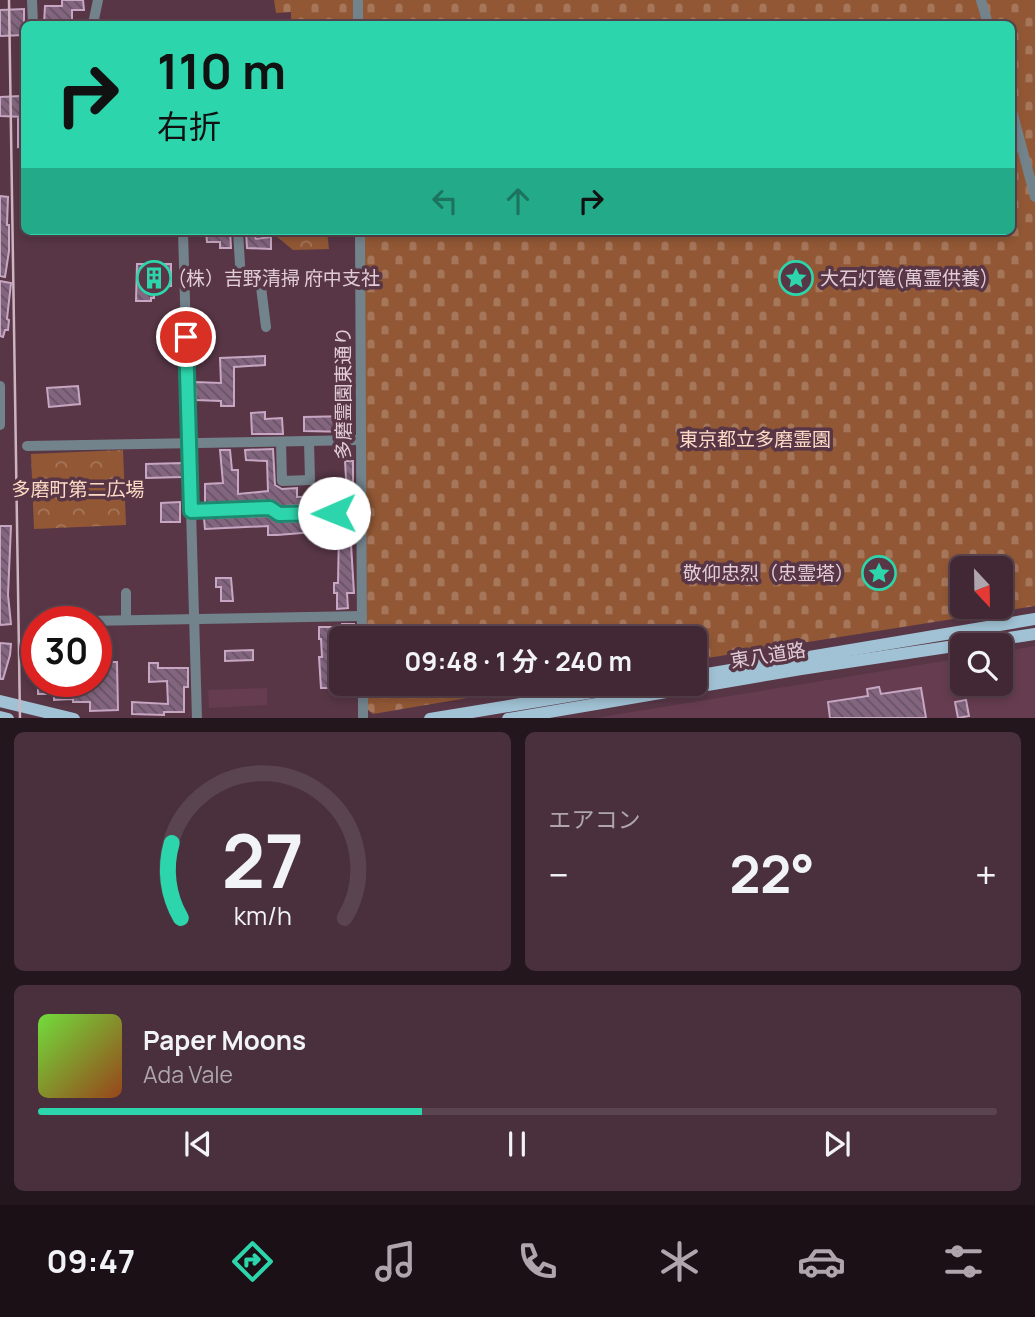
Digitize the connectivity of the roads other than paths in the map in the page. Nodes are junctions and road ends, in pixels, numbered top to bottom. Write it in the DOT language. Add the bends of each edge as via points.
graph roads {
  1 [pos="32,0"];
  2 [pos="99,0"];
  3 [pos="358,0"];
  4 [pos="981,0"];
  5 [pos="33,21"];
  6 [pos="94,21"];
  7 [pos="358,21"];
  8 [pos="987,21"];
  9 [pos="1015,122"];
  10 [pos="1035,197"];
  11 [pos="183,235"];
  12 [pos="238,235"];
  13 [pos="360,235"];
  14 [pos="266,327"];
  15 [pos="0,386"];
  16 [pos="0,425"];
  17 [pos="361,440"];
  18 [pos="309,441"];
  19 [pos="188,442"];
  20 [pos="281,442"];
  21 [pos="27,446"];
  22 [pos="191,511"];
  23 [pos="362,512"];
  24 [pos="126,593"];
  25 [pos="362,617"];
  26 [pos="195,619"];
  27 [pos="1035,619"];
  28 [pos="112,620"];
  29 [pos="126,620"];
  30 [pos="362,626"];
  31 [pos="1035,634"];
  32 [pos="707,674"];
  33 [pos="363,696"];
  34 [pos="569,696"];
  35 [pos="0,701"];
  36 [pos="70,718"];
  37 [pos="197,718"];
  38 [pos="363,718"];
  39 [pos="436,718"];
  40 [pos="514,718"];
  1 -- 5 [label="street"];
  2 -- 6 [label="street"];
  3 -- 7 [label="street"];
  4 -- 8 [label="street"];
  9 -- 10 [label="street"];
  11 -- 19 [label="street"];
  12 -- 14 [label="street" via="241,281 260,279"];
  13 -- 17 [label="street, 多磨霊園東通り"];
  15 -- 16 [label="street"];
  17 -- 18 [label="street"];
  17 -- 23 [label="street, 多磨霊園東通り"];
  18 -- 20 [label="street"];
  18 -- 20 [label="street" via="310,480 282,481"];
  19 -- 20 [label="street"];
  19 -- 21 [label="street"];
  19 -- 22 [label="street"];
  22 -- 23 [label="street"];
  22 -- 26 [label="street"];
  23 -- 25 [label="street, 多磨霊園東通り"];
  24 -- 29 [label="street"];
  25 -- 26 [label="street"];
  25 -- 30 [label="street, 多磨霊園東通り"];
  26 -- 29 [label="street"];
  26 -- 37 [label="street"];
  27 -- 32 [label="main road, 東八道路"];
  28 -- 29 [label="street"];
  31 -- 40 [label="main road, 東八道路"];
  33 -- 38 [label="street"];
  34 -- 39 [label="main road"];
  35 -- 36 [label="main road"];
}
